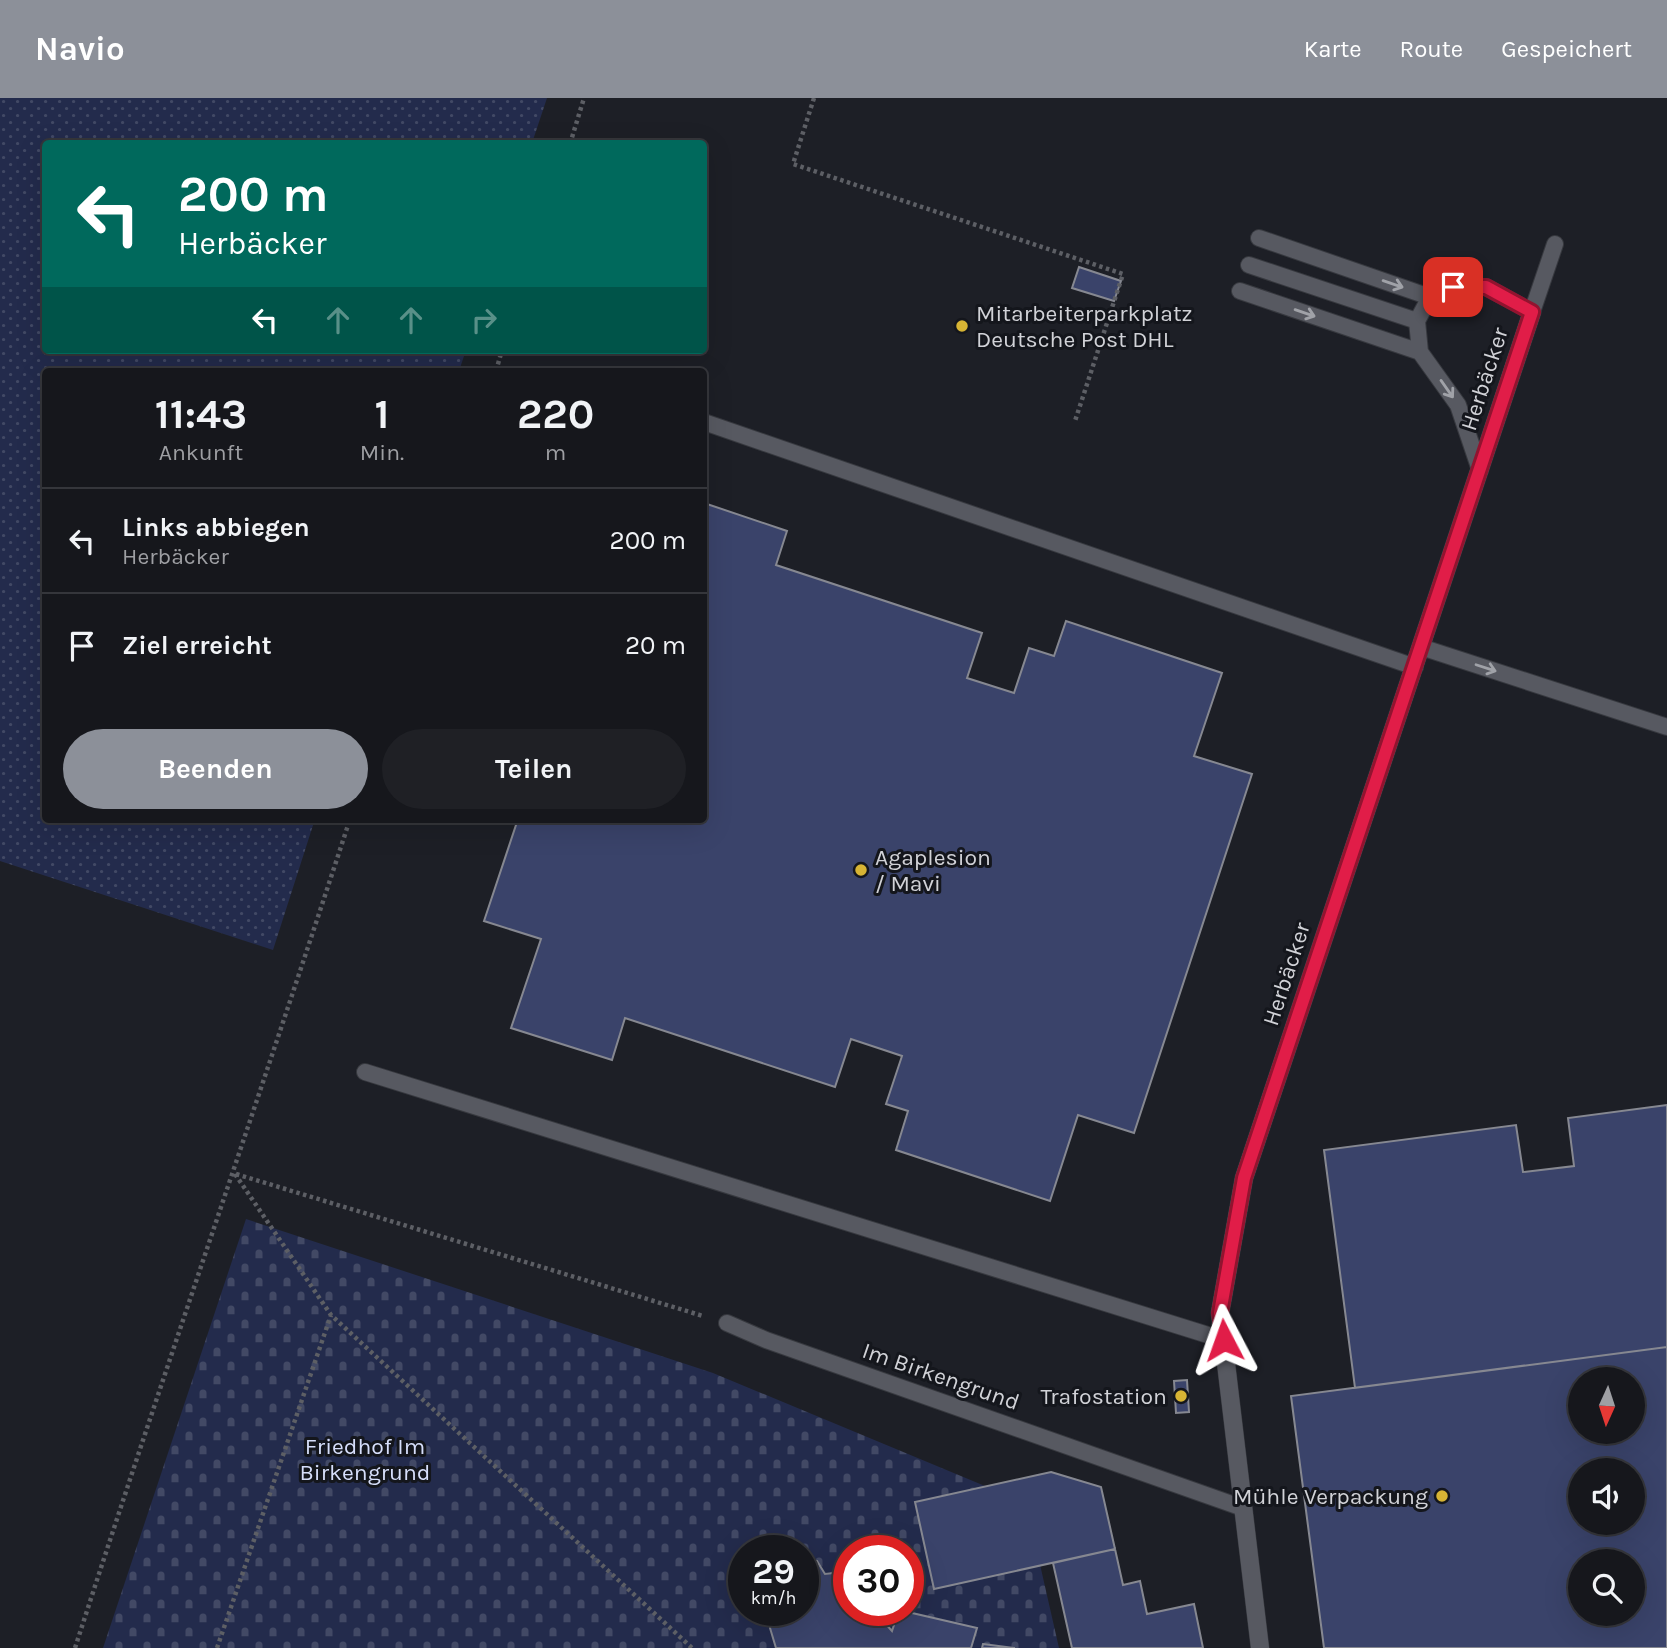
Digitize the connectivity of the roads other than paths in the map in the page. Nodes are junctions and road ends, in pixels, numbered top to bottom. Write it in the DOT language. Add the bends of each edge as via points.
graph roads {
  1 [pos="1259,238"];
  2 [pos="1555,244"];
  3 [pos="1249,265"];
  4 [pos="1240,290"];
  5 [pos="1430,297"];
  6 [pos="1532,312"];
  7 [pos="1417,321"];
  8 [pos="1420,352"];
  9 [pos="707,423"];
  10 [pos="1480,470"];
  11 [pos="1421,647"];
  12 [pos="1415,667"];
  13 [pos="1667,727"];
  14 [pos="365,1072"];
  15 [pos="727,1323"];
  16 [pos="1224,1340"];
  17 [pos="1243,1507"];
  18 [pos="1261,1648"];
  1 -- 5 [label="lane, one-way"];
  2 -- 6 [label="lane"];
  3 -- 7 [label="lane"];
  4 -- 8 [label="lane, one-way"];
  5 -- 6 [label="lane, Herbäcker" via="1453,287 1486,287"];
  5 -- 7 [label="lane"];
  6 -- 10 [label="street, Herbäcker"];
  7 -- 8 [label="lane"];
  8 -- 10 [label="lane, Herbäcker, one-way" via="1458,405"];
  9 -- 12 [label="lane"];
  10 -- 11 [label="street, Herbäcker"];
  11 -- 12 [label="street, Herbäcker"];
  11 -- 13 [label="lane, one-way"];
  12 -- 16 [label="street, Herbäcker" via="1244,1178 1220,1313"];
  14 -- 16 [label="lane"];
  15 -- 17 [label="lane, Im Birkengrund"];
  16 -- 17 [label="street, Herbäcker"];
  17 -- 18 [label="street"];
}
